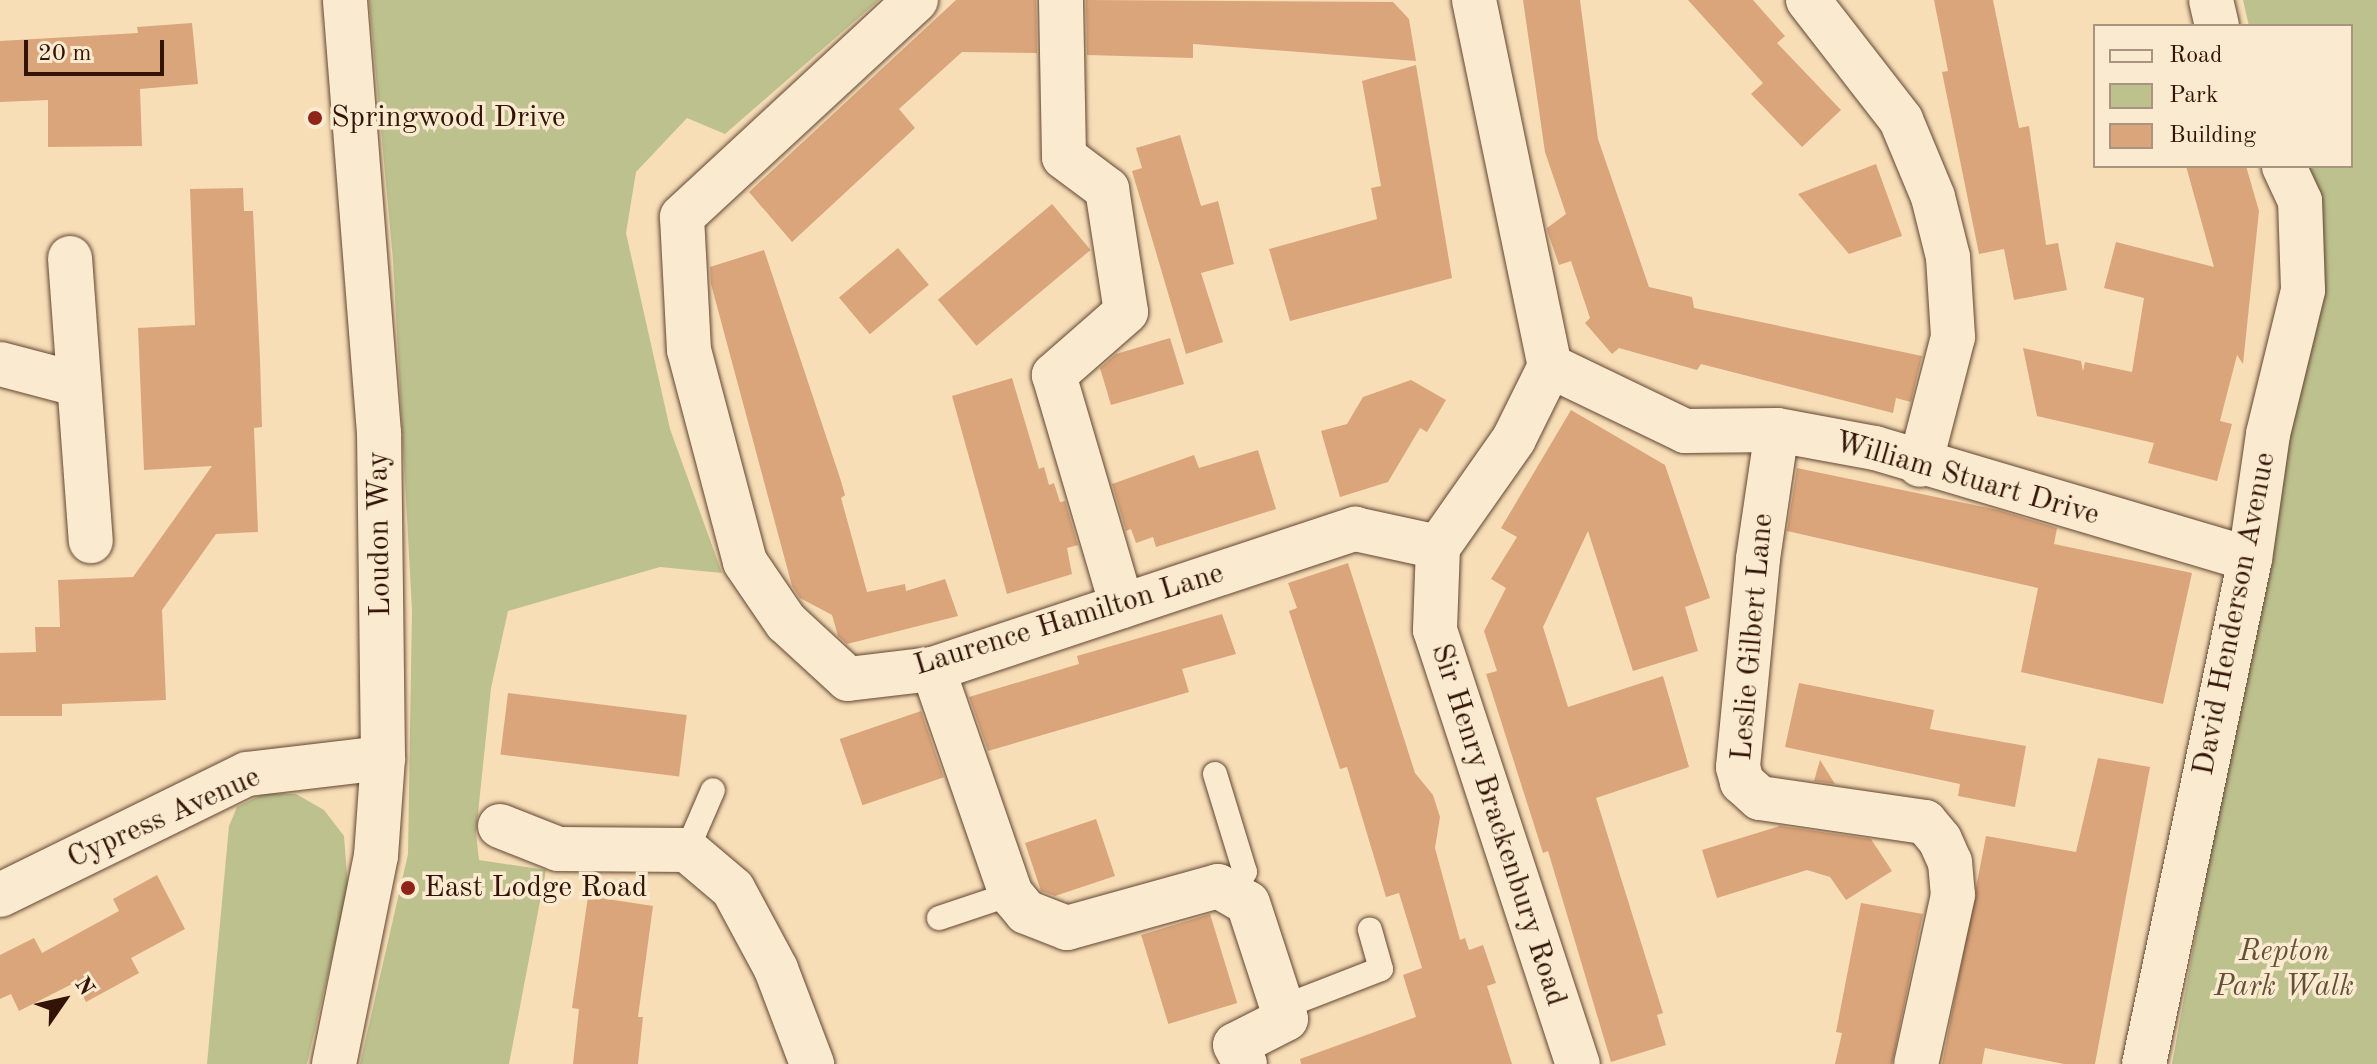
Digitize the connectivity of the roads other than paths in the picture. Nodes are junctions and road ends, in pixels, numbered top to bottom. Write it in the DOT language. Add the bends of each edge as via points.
graph roads {
  1 [pos="345,0"];
  2 [pos="916,0"];
  3 [pos="1061,0"];
  4 [pos="1474,0"];
  5 [pos="1808,0"];
  6 [pos="2211,0"];
  7 [pos="2217,24"];
  8 [pos="2285,168"];
  9 [pos="70,258"];
  10 [pos="0,364"];
  11 [pos="1550,366"];
  12 [pos="76,384"];
  13 [pos="1777,430"];
  14 [pos="1920,465"];
  15 [pos="91,541"];
  16 [pos="1438,547"];
  17 [pos="2250,559"];
  18 [pos="1122,606"];
  19 [pos="933,669"];
  20 [pos="383,758"];
  21 [pos="1215,774"];
  22 [pos="713,790"];
  23 [pos="500,826"];
  24 [pos="687,850"];
  25 [pos="1231,893"];
  26 [pos="1011,894"];
  27 [pos="0,895"];
  28 [pos="939,918"];
  29 [pos="1370,930"];
  30 [pos="1283,1007"];
  31 [pos="334,1064"];
  32 [pos="812,1064"];
  33 [pos="1245,1064"];
  34 [pos="1578,1064"];
  35 [pos="1916,1064"];
  36 [pos="2144,1064"];
  1 -- 20 [label="street, Loudon Way" via="379,433"];
  2 -- 19 [label="street, Laurence Hamilton Lane" via="682,217 689,350 745,562 786,622 848,679"];
  3 -- 18 [label="street" via="1064,157 1107,189 1126,312 1054,375"];
  4 -- 11 [label="street"];
  5 -- 14 [label="street" via="1901,120 1933,197 1948,257 1953,337"];
  6 -- 7 [label="street"];
  8 -- 17 [label="street, David Henderson Avenue" via="2300,201 2303,290 2268,434"];
  9 -- 12 [label="street"];
  10 -- 12 [label="street"];
  11 -- 13 [label="street, William Stuart Drive" via="1685,431"];
  11 -- 16 [label="street" via="1514,439"];
  12 -- 15 [label="street"];
  13 -- 14 [label="street, William Stuart Drive" via="1875,448"];
  13 -- 35 [label="street, Leslie Gilbert Lane" via="1734,792 1925,822 1940,840 1950,862 1953,895"];
  14 -- 17 [label="street, William Stuart Drive"];
  16 -- 18 [label="street, Laurence Hamilton Lane" via="1355,529"];
  16 -- 34 [label="street, Sir Henry Brackenbury Road" via="1435,630"];
  17 -- 36 [label="street, David Henderson Avenue"];
  18 -- 19 [label="street, Laurence Hamilton Lane"];
  19 -- 26 [label="street"];
  20 -- 27 [label="street, Cypress Avenue" via="247,774"];
  20 -- 31 [label="street, Loudon Way" via="376,856"];
  21 -- 25 [label="lane" via="1245,872"];
  22 -- 24 [label="lane"];
  23 -- 24 [label="street" via="558,849"];
  24 -- 32 [label="street" via="733,889 776,969"];
  25 -- 26 [label="street" via="1218,886 1067,928 1026,912"];
  25 -- 30 [label="street" via="1248,903"];
  26 -- 28 [label="lane"];
  29 -- 30 [label="lane" via="1381,969"];
  30 -- 33 [label="street" via="1286,1019 1235,1045"];
}
